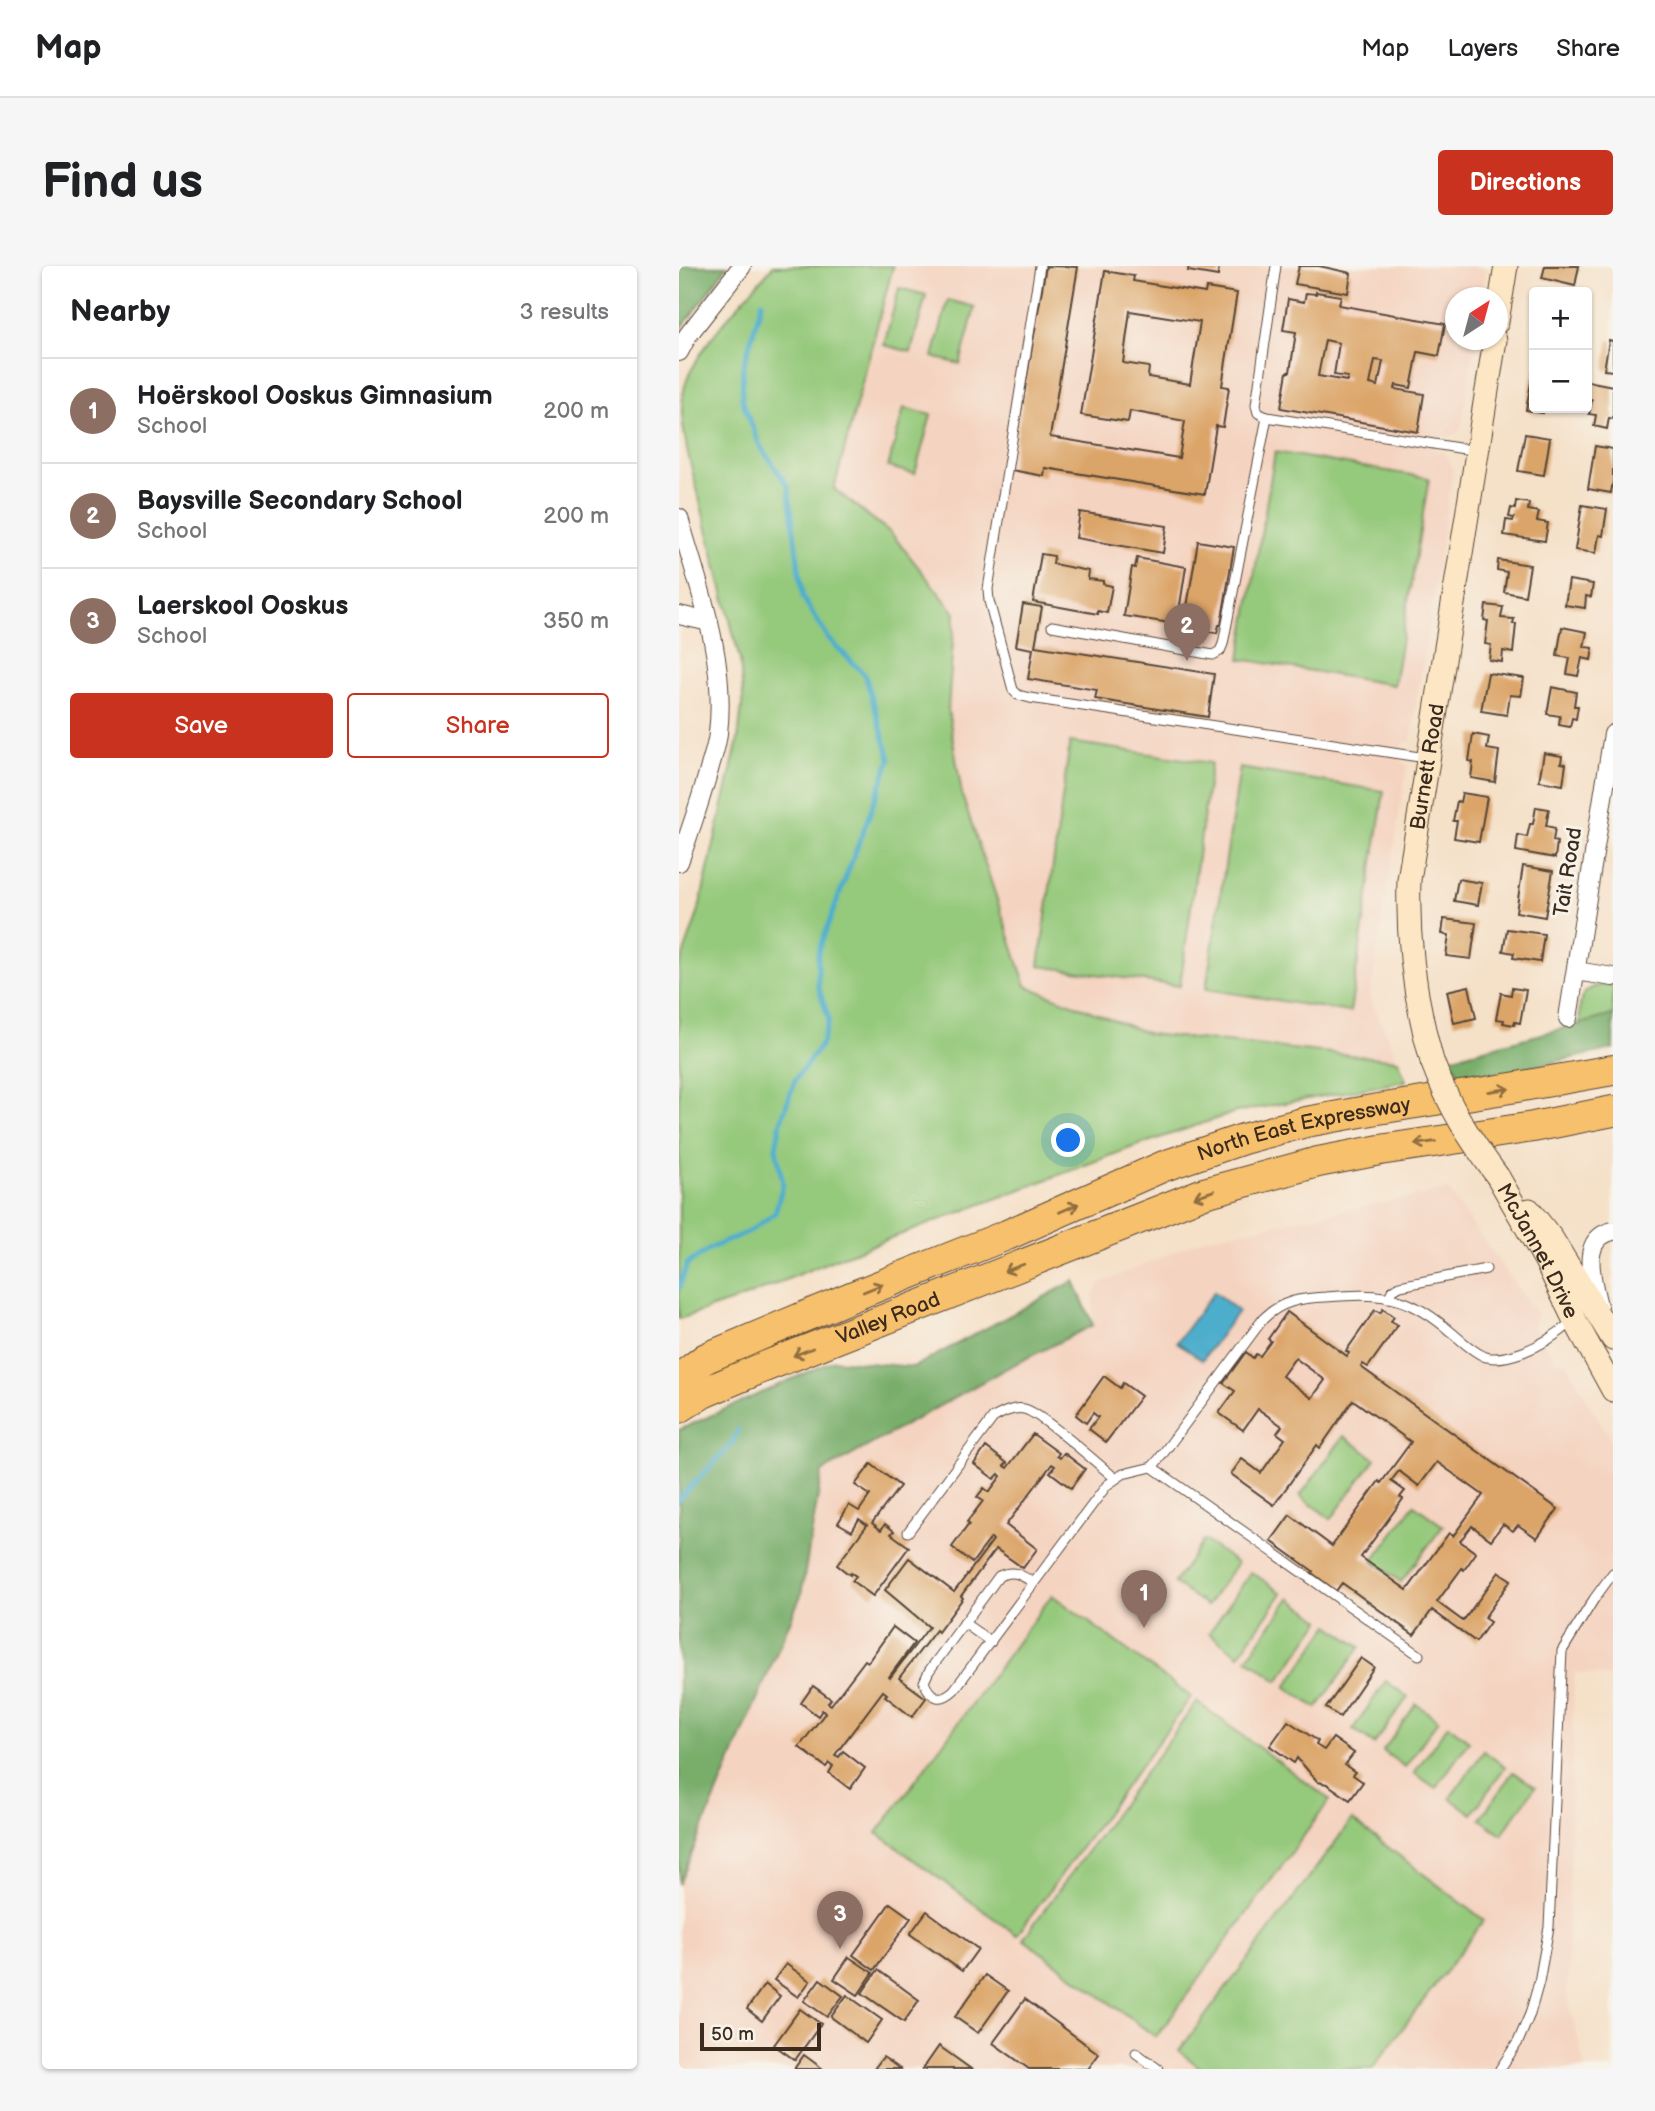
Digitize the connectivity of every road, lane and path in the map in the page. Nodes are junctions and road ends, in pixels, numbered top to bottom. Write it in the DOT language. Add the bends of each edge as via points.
graph roads {
  1 [pos="743,266"];
  2 [pos="1039,266"];
  3 [pos="1276,266"];
  4 [pos="1506,266"];
  5 [pos="1503,287"];
  6 [pos="1494,350"];
  7 [pos="679,352"];
  8 [pos="1267,417"];
  9 [pos="1479,451"];
  10 [pos="679,518"];
  11 [pos="679,615"];
  12 [pos="709,622"];
  13 [pos="1052,626"];
  14 [pos="1613,734"];
  15 [pos="1428,758"];
  16 [pos="679,862"];
  17 [pos="1576,971"];
  18 [pos="1613,977"];
  19 [pos="1568,1018"];
  20 [pos="1613,1070"];
  21 [pos="1613,1111"];
  22 [pos="1498,1177"];
  23 [pos="1613,1231"];
  24 [pos="1100,1234"];
  25 [pos="1007,1236"];
  26 [pos="1569,1267"];
  27 [pos="1486,1269"];
  28 [pos="1388,1298"];
  29 [pos="1599,1313"];
  30 [pos="1574,1319"];
  31 [pos="1613,1339"];
  32 [pos="692,1360"];
  33 [pos="679,1379"];
  34 [pos="1613,1390"];
  35 [pos="679,1408"];
  36 [pos="1152,1467"];
  37 [pos="1115,1478"];
  38 [pos="908,1532"];
  39 [pos="1613,1573"];
  40 [pos="1034,1583"];
  41 [pos="964,1623"];
  42 [pos="991,1642"];
  43 [pos="1419,1655"];
  44 [pos="1136,2053"];
  45 [pos="1158,2069"];
  46 [pos="1500,2069"];
  1 -- 7 [label="street"];
  2 -- 15 [label="lane" via="988,589 1013,690 1030,698"];
  3 -- 8 [label="lane" via="1256,405 1258,413"];
  4 -- 5 [label="street"];
  6 -- 9 [label="street, Burnett Road"];
  8 -- 9 [label="lane"];
  8 -- 13 [label="lane" via="1220,651 1213,655"];
  9 -- 15 [label="street, Burnett Road"];
  10 -- 12 [label="street"];
  11 -- 12 [label="street"];
  12 -- 16 [label="street" via="719,668 718,736"];
  14 -- 17 [label="street, Tait Road"];
  15 -- 22 [label="street, Burnett Road, bridge" via="1409,880 1413,975 1422,1025 1442,1088 1470,1140"];
  17 -- 18 [label="street"];
  17 -- 19 [label="street, Tait Road"];
  25 -- 20 [label="highway, North East Expressway, one-way" via="1164,1166 1243,1139 1306,1122"];
  21 -- 24 [label="highway, North East Expressway, one-way" via="1318,1161 1204,1193"];
  22 -- 26 [label="street, McJannet Drive" via="1537,1219"];
  22 -- 30 [label="street, McJannet Drive"];
  23 -- 29 [label="street" via="1598,1238 1591,1251"];
  24 -- 35 [label="highway, Valley Road, one-way" via="764,1367"];
  32 -- 25 [label="highway, Valley Road, one-way"];
  26 -- 29 [label="street, McJannet Drive"];
  26 -- 30 [label="street" via="1579,1305"];
  27 -- 28 [label="lane" via="1400,1286"];
  28 -- 30 [label="lane" via="1425,1312 1485,1357 1511,1356 1530,1349"];
  28 -- 36 [label="lane" via="1305,1298 1271,1310"];
  29 -- 31 [label="street, McJannet Drive"];
  30 -- 34 [label="street, McJannet Drive"];
  32 -- 33 [label="highway, Valley Road"];
  36 -- 37 [label="lane"];
  36 -- 43 [label="lane"];
  37 -- 38 [label="lane" via="1040,1417 1024,1409 1005,1411 993,1418"];
  37 -- 40 [label="lane"];
  39 -- 46 [label="lane" via="1562,1651 1549,1927 1530,2014"];
  40 -- 41 [label="lane" via="1017,1573 999,1576"];
  40 -- 42 [label="lane"];
  41 -- 42 [label="lane"];
  41 -- 42 [label="lane" via="929,1671 924,1682 927,1691 937,1698 946,1697"];
  44 -- 45 [label="lane"];
}
